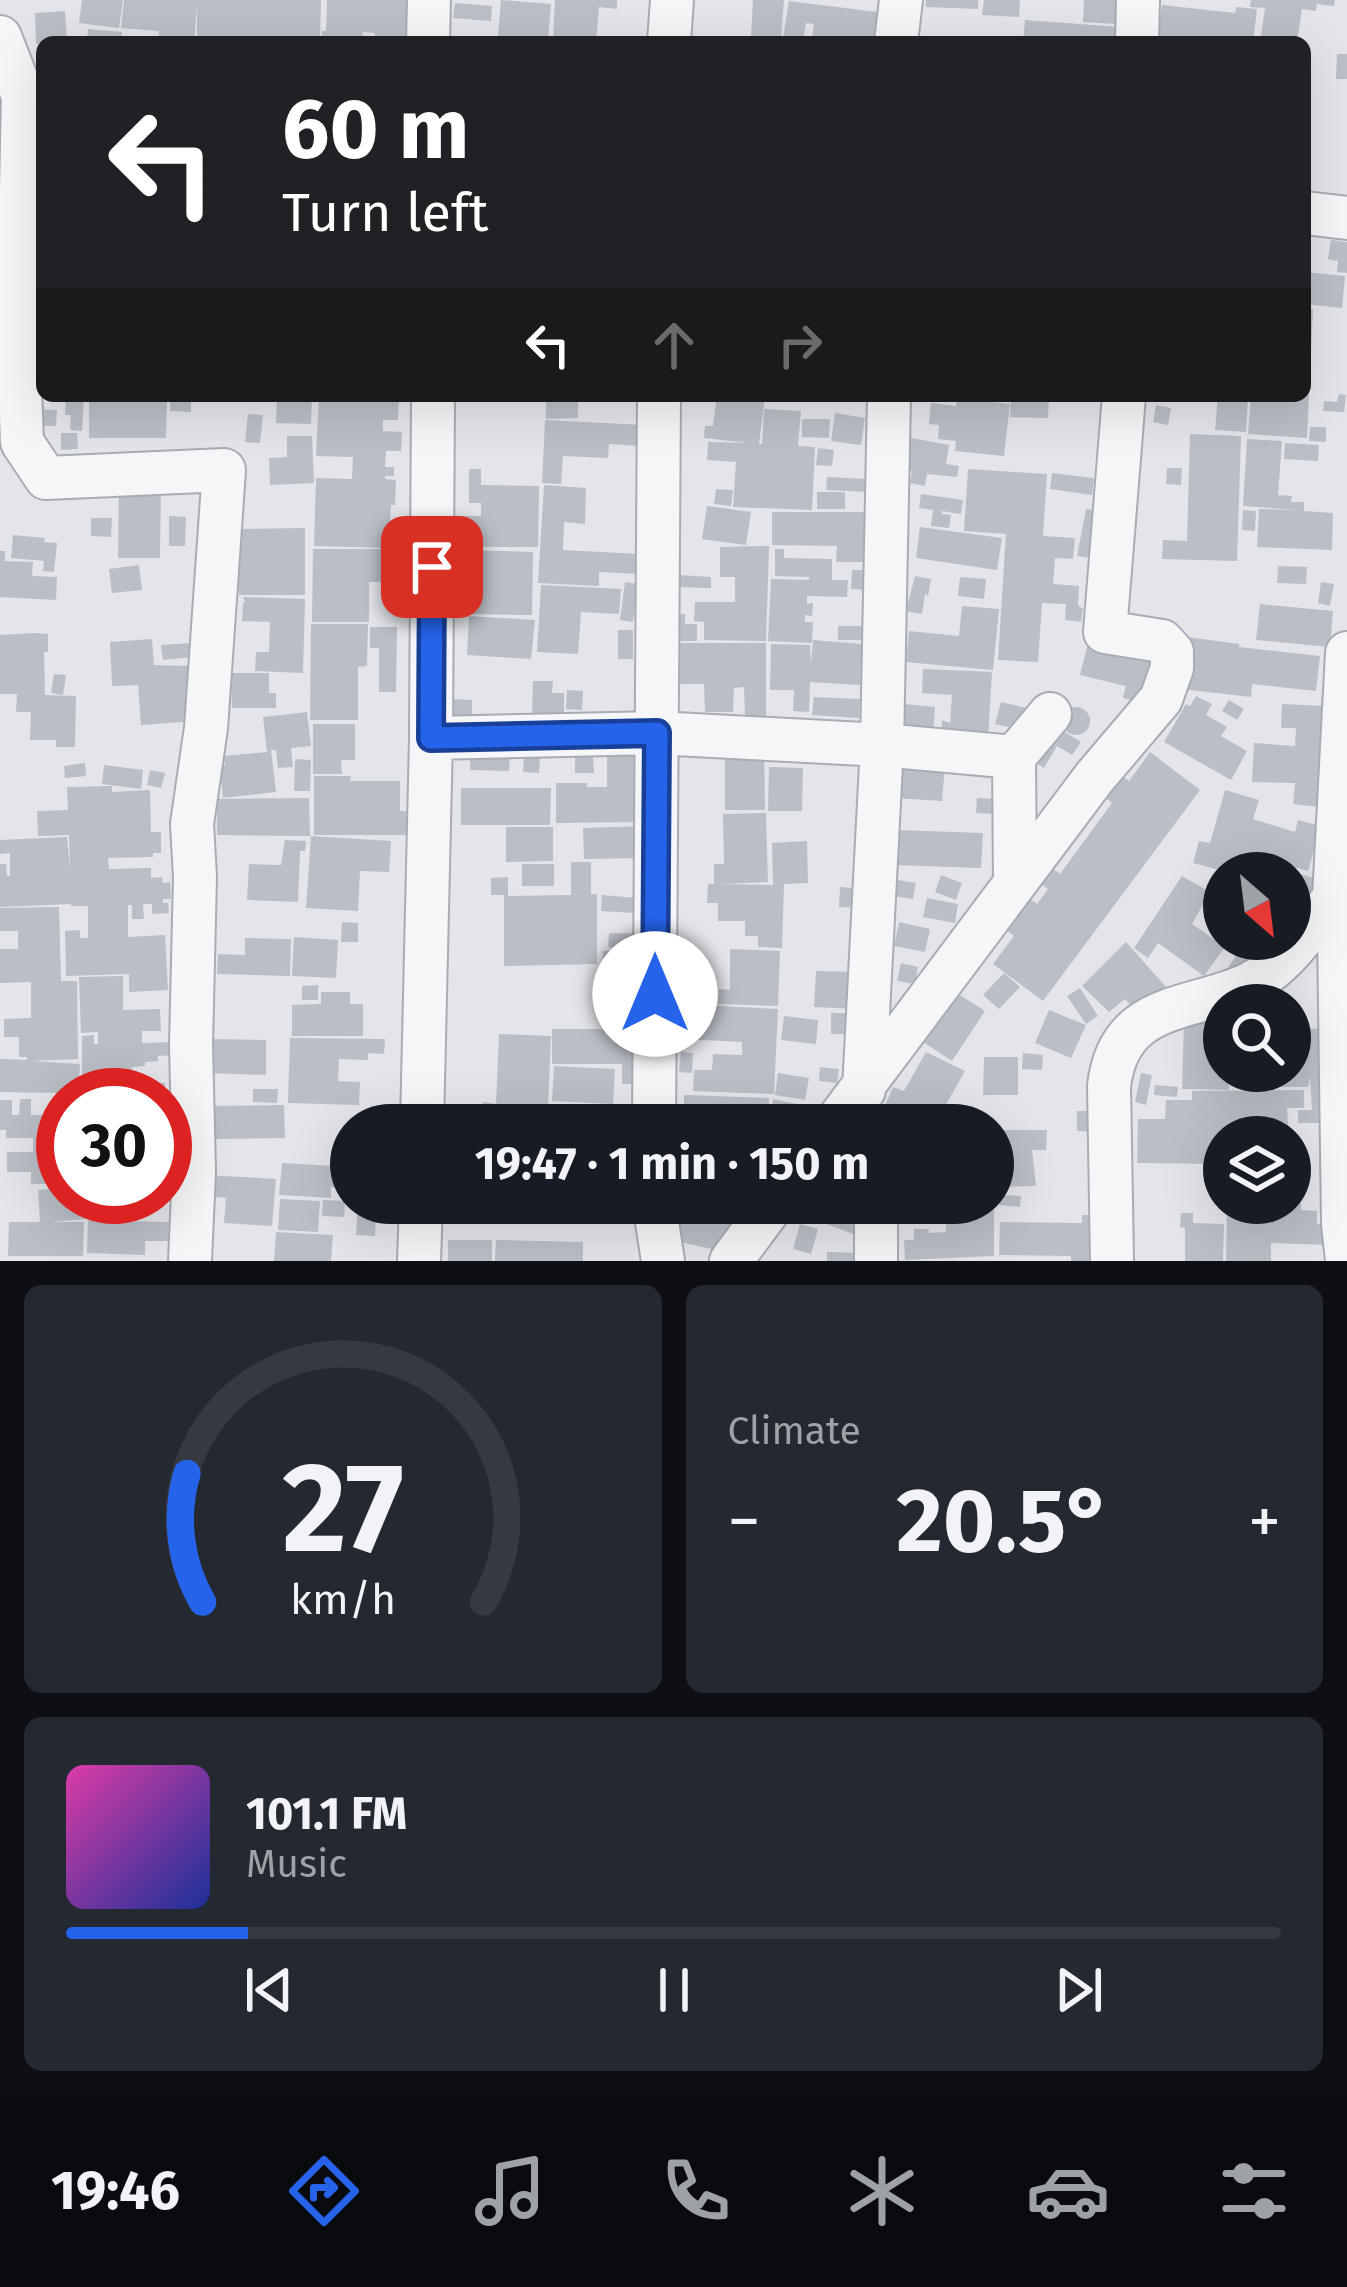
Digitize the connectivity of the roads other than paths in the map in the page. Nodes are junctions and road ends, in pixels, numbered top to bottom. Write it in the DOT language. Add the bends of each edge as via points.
graph roads {
  1 [pos="429,0"];
  2 [pos="672,0"];
  3 [pos="901,0"];
  4 [pos="1138,0"];
  5 [pos="428,36"];
  6 [pos="669,36"];
  7 [pos="897,36"];
  8 [pos="1137,36"];
  9 [pos="0,38"];
  10 [pos="32,96"];
  11 [pos="1311,214"];
  12 [pos="1347,218"];
  13 [pos="9,338"];
  14 [pos="433,402"];
  15 [pos="659,402"];
  16 [pos="889,402"];
  17 [pos="1124,402"];
  18 [pos="1347,653"];
  19 [pos="1050,714"];
  20 [pos="657,733"];
  21 [pos="431,738"];
  22 [pos="882,745"];
  23 [pos="1014,757"];
  24 [pos="1344,805"];
  25 [pos="1015,882"];
  26 [pos="1334,898"];
  27 [pos="422,1104"];
  28 [pos="654,1104"];
  29 [pos="867,1104"];
  30 [pos="868,1104"];
  31 [pos="420,1224"];
  32 [pos="657,1224"];
  33 [pos="758,1224"];
  34 [pos="876,1224"];
  35 [pos="1347,1260"];
  36 [pos="190,1261"];
  37 [pos="419,1261"];
  38 [pos="663,1261"];
  39 [pos="731,1261"];
  40 [pos="876,1261"];
  41 [pos="1112,1261"];
  1 -- 5 [label="street"];
  2 -- 6 [label="street"];
  3 -- 7 [label="street"];
  4 -- 8 [label="street"];
  9 -- 10 [label="street"];
  10 -- 13 [label="street"];
  11 -- 12 [label="street"];
  13 -- 36 [label="street" via="22,442 46,478 224,470 192,824"];
  14 -- 21 [label="street"];
  15 -- 20 [label="street"];
  16 -- 22 [label="street"];
  17 -- 25 [label="street" via="1105,632 1162,641 1172,668 1161,699"];
  18 -- 24 [label="street"];
  19 -- 23 [label="street"];
  20 -- 21 [label="street"];
  20 -- 22 [label="street"];
  20 -- 28 [label="street"];
  21 -- 27 [label="street"];
  22 -- 23 [label="street"];
  22 -- 29 [label="street"];
  23 -- 25 [label="street"];
  24 -- 26 [label="street"];
  25 -- 30 [label="street"];
  26 -- 35 [label="street"];
  26 -- 41 [label="street" via="1284,959 1250,984 1140,1023 1122,1044 1109,1086"];
  31 -- 37 [label="street"];
  32 -- 38 [label="street"];
  33 -- 39 [label="street"];
  34 -- 40 [label="street"];
}
